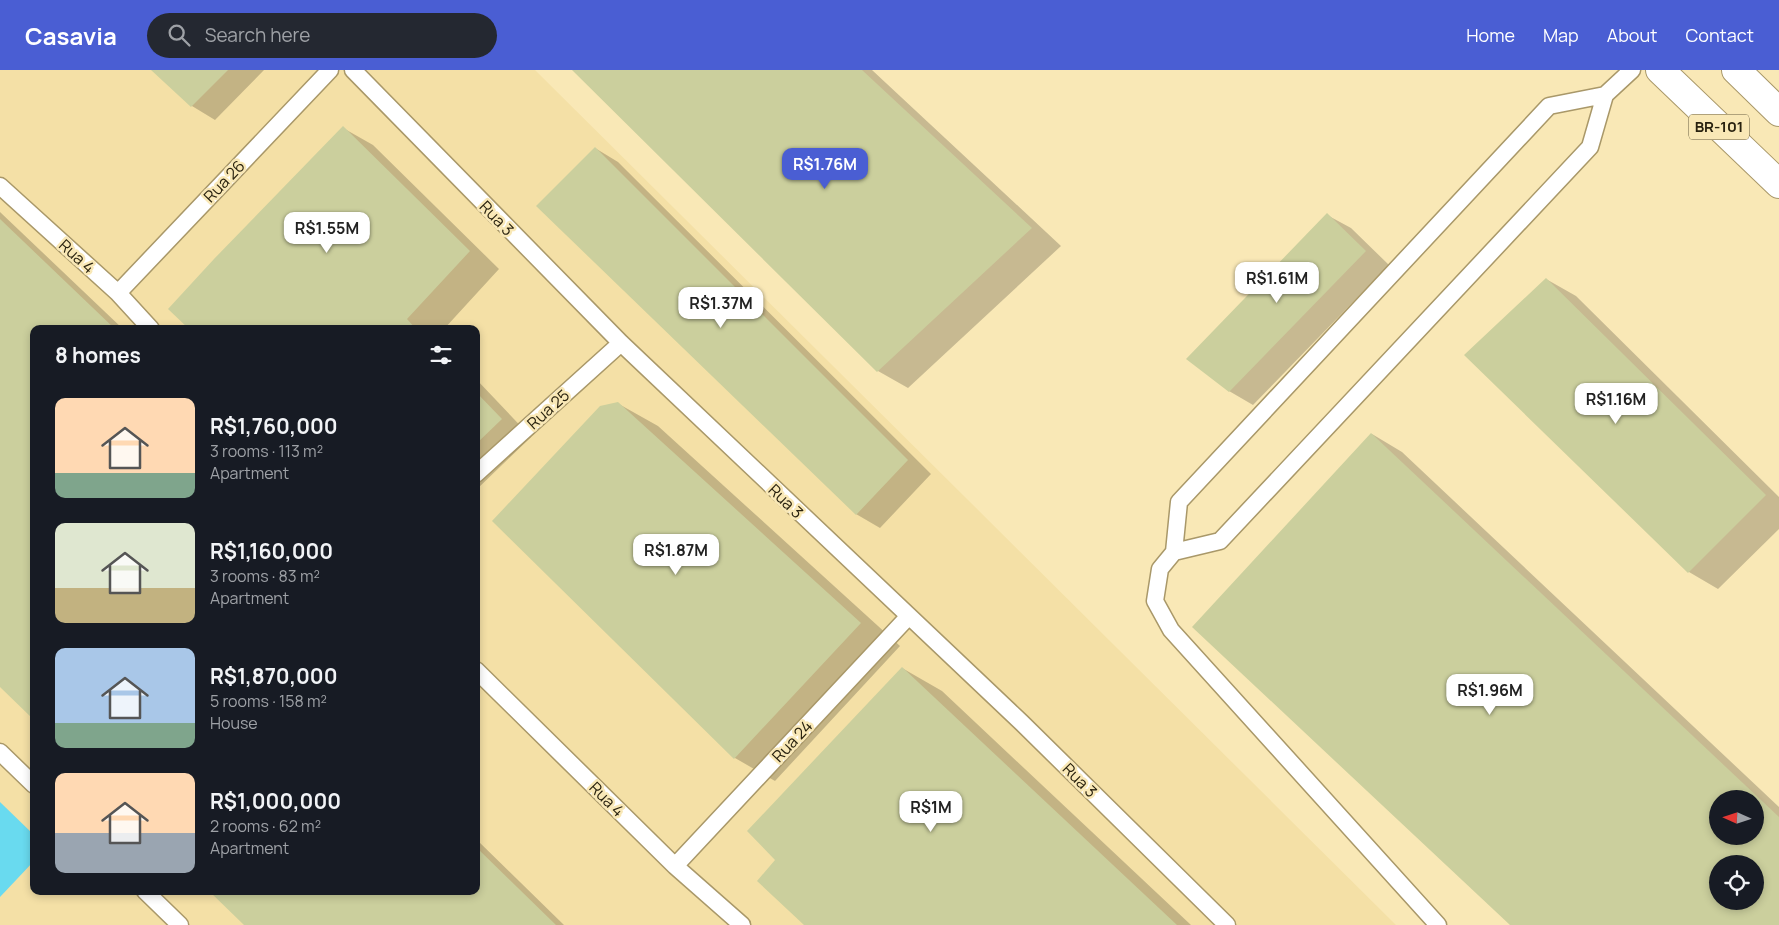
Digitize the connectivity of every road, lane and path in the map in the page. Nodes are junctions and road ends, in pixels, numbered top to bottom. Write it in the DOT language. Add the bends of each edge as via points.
graph roads {
  1 [pos="330,70"];
  2 [pos="353,70"];
  3 [pos="1632,70"];
  4 [pos="1660,70"];
  5 [pos="1736,70"];
  6 [pos="1605,95"];
  7 [pos="1779,112"];
  8 [pos="1779,184"];
  9 [pos="0,186"];
  10 [pos="118,293"];
  11 [pos="147,325"];
  12 [pos="621,343"];
  13 [pos="480,470"];
  14 [pos="1174,552"];
  15 [pos="908,617"];
  16 [pos="480,674"];
  17 [pos="0,752"];
  18 [pos="30,780"];
  19 [pos="675,866"];
  20 [pos="148,895"];
  21 [pos="180,925"];
  22 [pos="742,925"];
  23 [pos="1227,925"];
  24 [pos="1438,925"];
  1 -- 10 [label="lane, Rua 26"];
  2 -- 12 [label="lane, Rua 3"];
  3 -- 6 [label="lane"];
  4 -- 8 [label="highway, BR-101"];
  5 -- 7 [label="highway, BR-101"];
  6 -- 14 [label="lane" via="1590,147 1220,541"];
  6 -- 14 [label="lane" via="1550,106 1179,502"];
  9 -- 10 [label="lane, Rua 4"];
  10 -- 11 [label="lane, Rua 4"];
  12 -- 13 [label="lane, Rua 25"];
  12 -- 15 [label="lane, Rua 3"];
  14 -- 24 [label="lane" via="1160,570 1155,602 1171,630"];
  15 -- 19 [label="lane, Rua 24"];
  15 -- 23 [label="lane, Rua 3" via="1022,723"];
  16 -- 19 [label="lane, Rua 4"];
  17 -- 18 [label="lane"];
  19 -- 22 [label="lane, Rua 4"];
  20 -- 21 [label="lane"];
}
